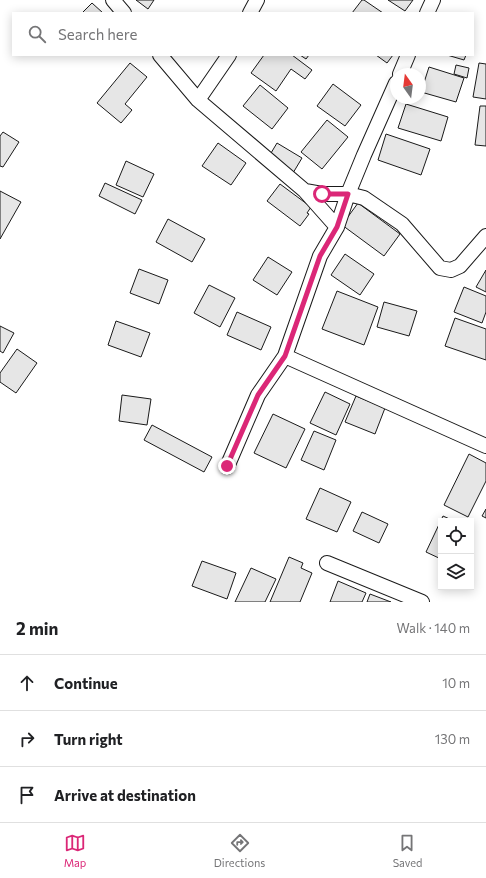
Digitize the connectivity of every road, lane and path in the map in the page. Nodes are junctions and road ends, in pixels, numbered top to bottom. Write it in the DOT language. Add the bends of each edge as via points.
graph roads {
  1 [pos="113,0"];
  2 [pos="257,0"];
  3 [pos="433,0"];
  4 [pos="123,12"];
  5 [pos="251,12"];
  6 [pos="427,12"];
  7 [pos="161,56"];
  8 [pos="228,56"];
  9 [pos="408,56"];
  10 [pos="403,68"];
  11 [pos="390,96"];
  12 [pos="198,100"];
  13 [pos="305,191"];
  14 [pos="348,194"];
  15 [pos="337,227"];
  16 [pos="486,236"];
  17 [pos="285,356"];
  18 [pos="486,446"];
  19 [pos="227,466"];
  20 [pos="327,563"];
  21 [pos="422,602"];
  1 -- 4 [label="street"];
  2 -- 5 [label="street"];
  3 -- 6 [label="street"];
  7 -- 12 [label="street"];
  8 -- 12 [label="street"];
  9 -- 10 [label="street"];
  11 -- 14 [label="street"];
  12 -- 13 [label="street"];
  13 -- 14 [label="street"];
  13 -- 15 [label="street"];
  14 -- 15 [label="street"];
  14 -- 16 [label="street" via="364,198 402,224 440,268 451,270 460,266"];
  15 -- 17 [label="street" via="320,256"];
  17 -- 18 [label="street"];
  17 -- 19 [label="street" via="258,395"];
  20 -- 21 [label="street"];
}
